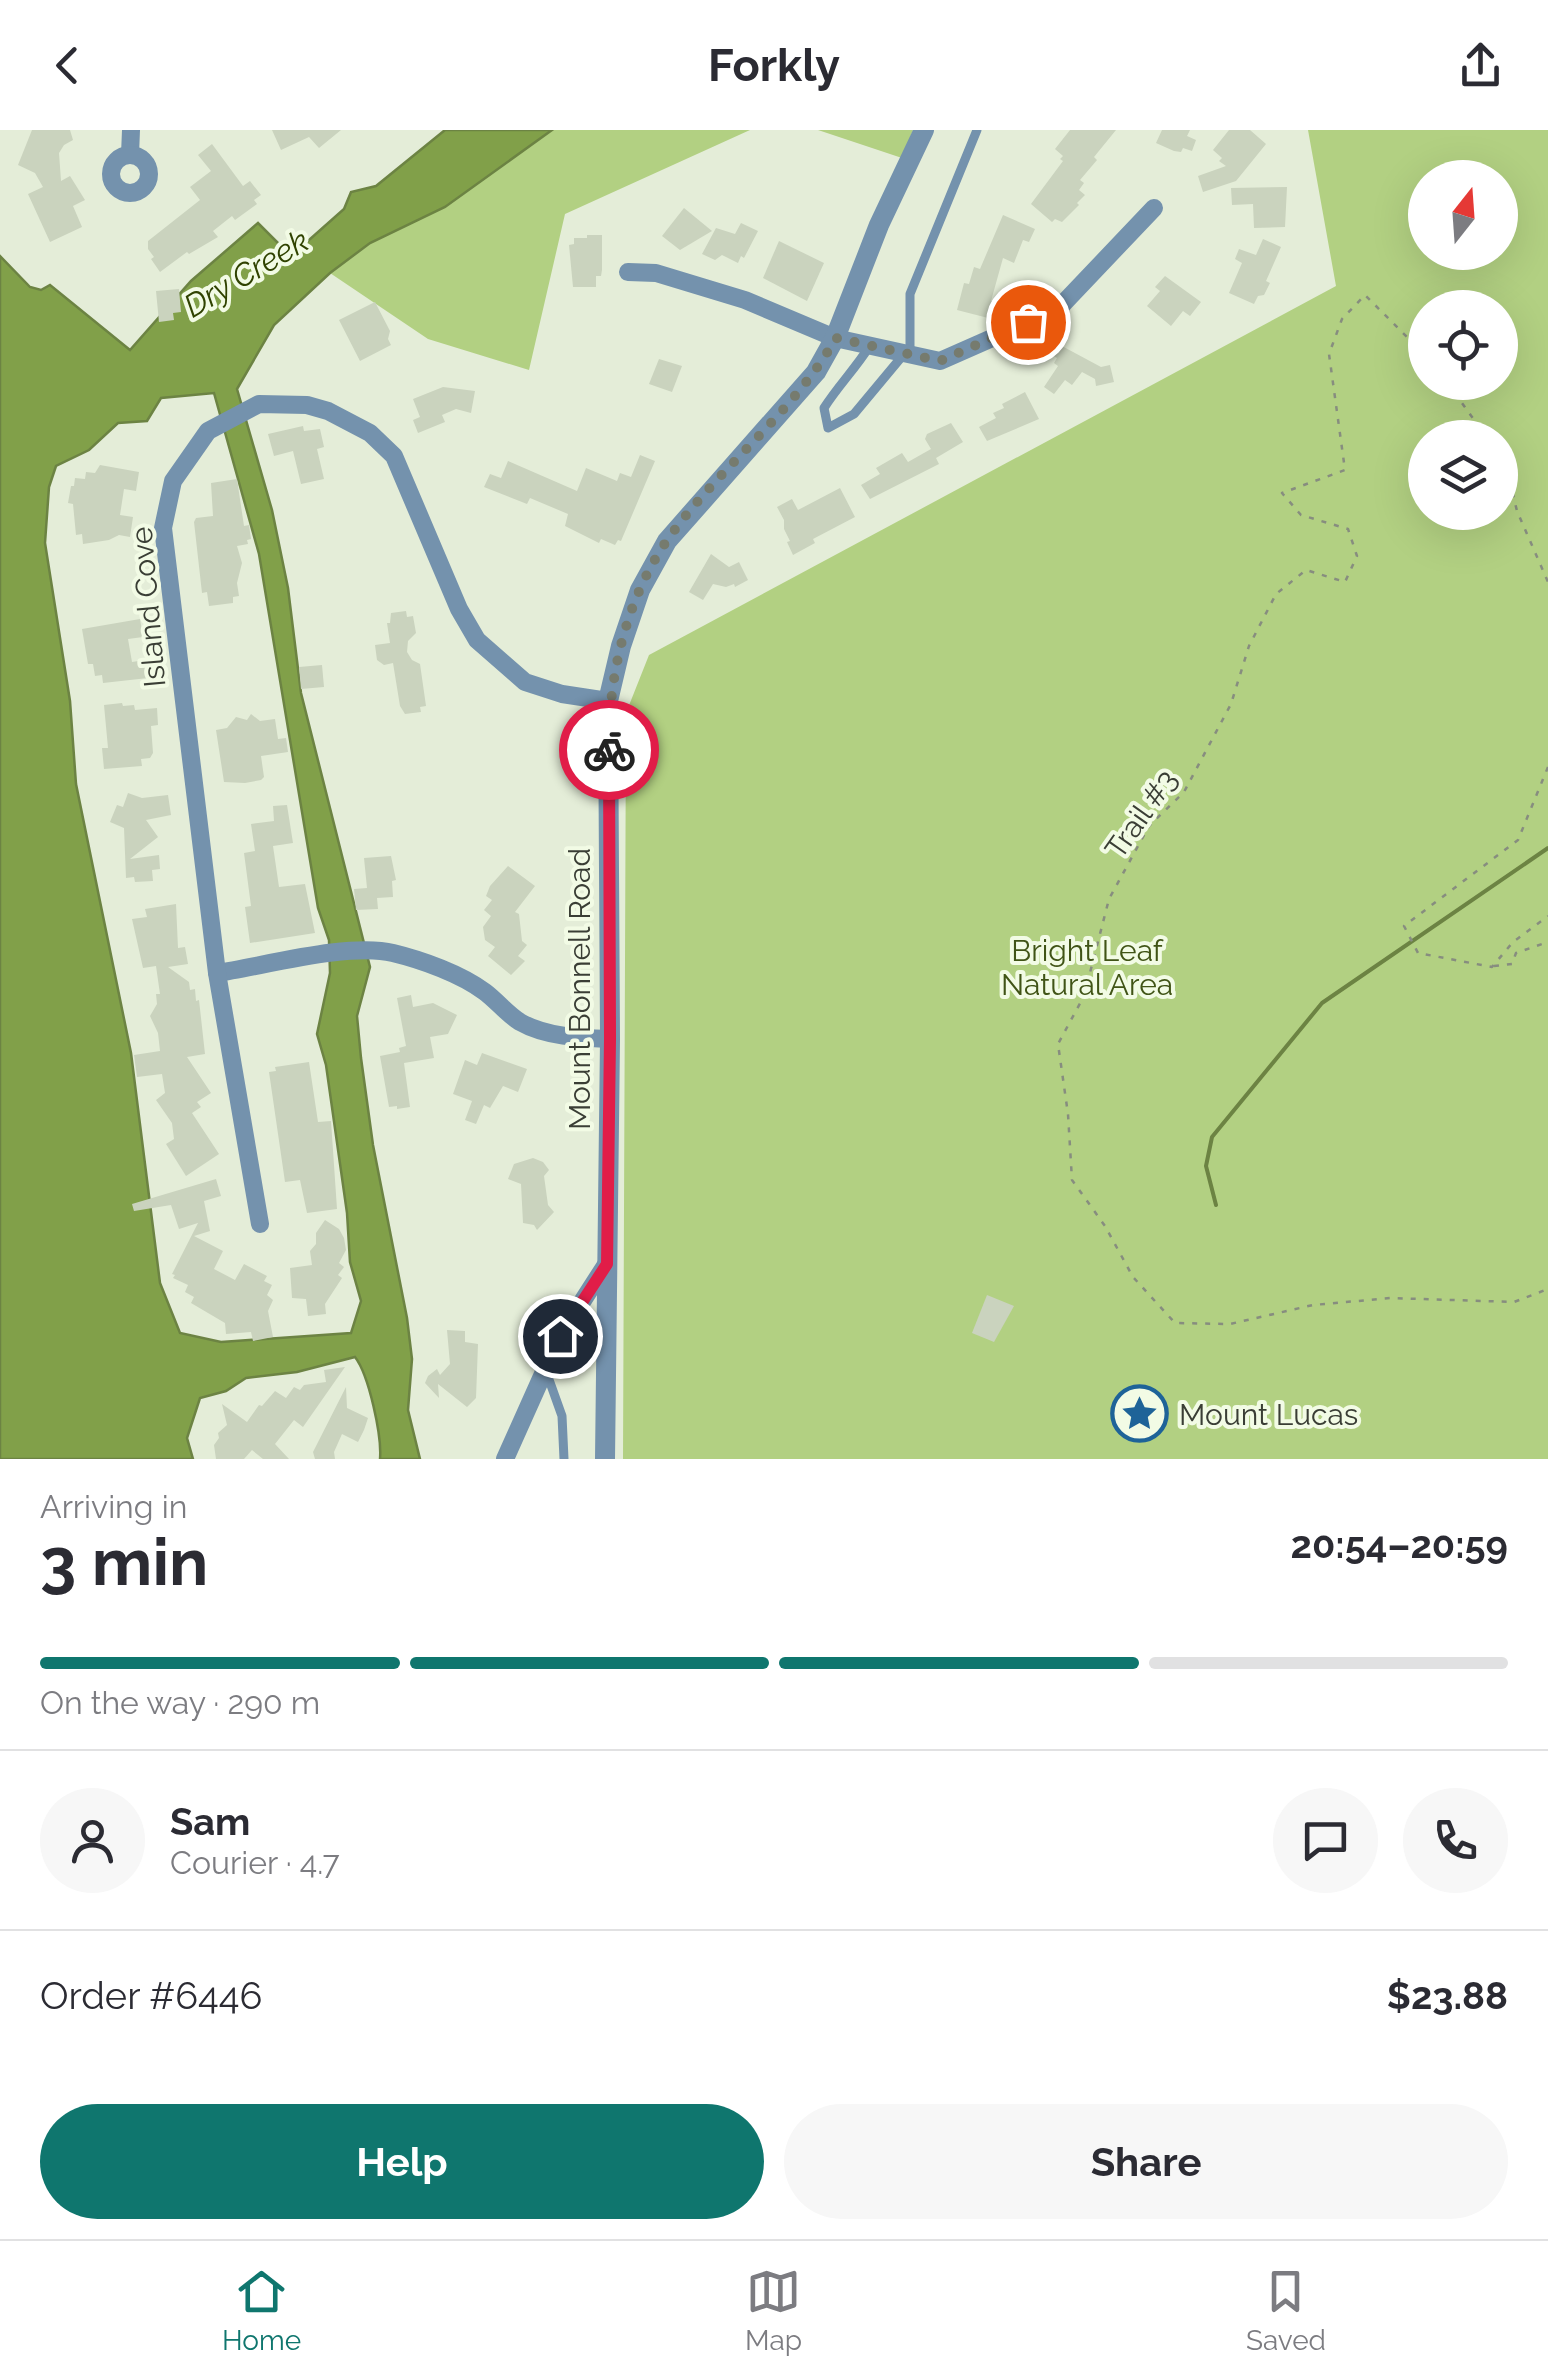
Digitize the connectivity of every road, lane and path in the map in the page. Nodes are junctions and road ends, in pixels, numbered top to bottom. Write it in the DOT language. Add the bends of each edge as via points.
graph roads {
  1 [pos="131,130"];
  2 [pos="924,130"];
  3 [pos="977,130"];
  4 [pos="130,154"];
  5 [pos="1154,208"];
  6 [pos="628,272"];
  7 [pos="836,338"];
  8 [pos="1408,338"];
  9 [pos="869,347"];
  10 [pos="907,354"];
  11 [pos="1518,514"];
  12 [pos="1548,582"];
  13 [pos="608,701"];
  14 [pos="1548,766"];
  15 [pos="1548,916"];
  16 [pos="1548,942"];
  17 [pos="1492,966"];
  18 [pos="218,973"];
  19 [pos="610,1039"];
  20 [pos="260,1224"];
  21 [pos="607,1264"];
  22 [pos="1548,1289"];
  23 [pos="544,1366"];
  24 [pos="505,1459"];
  25 [pos="564,1459"];
  26 [pos="605,1459"];
  1 -- 4 [label="street"];
  2 -- 7 [label="street, Mount Bonnell Road"];
  3 -- 10 [label="lane" via="910,294"];
  5 -- 10 [label="street" via="1058,308 940,361"];
  6 -- 7 [label="street" via="745,300"];
  7 -- 9 [label="street"];
  7 -- 13 [label="street, Mount Bonnell Road" via="816,372 666,541 640,590"];
  8 -- 22 [label="path, Trail #3" via="1365,295 1342,320 1330,354 1346,470 1282,494 1300,514 1348,529 1357,556 1345,582 1306,570 1276,594 1249,646 1232,704 1184,792 1149,826 1109,898 1084,996 1058,1044 1072,1180 1132,1277 1174,1323 1230,1324 1312,1305 1391,1298 1514,1302"];
  9 -- 10 [label="street"];
  9 -- 10 [label="lane" via="824,408 828,428 854,414"];
  11 -- 12 [label="path"];
  13 -- 18 [label="street, Island Cove" via="525,682 478,640 394,456 370,433 328,410 260,404 208,431 173,481 162,528"];
  13 -- 19 [label="street, Mount Bonnell Road"];
  14 -- 17 [label="path" via="1518,840 1404,926 1418,953"];
  15 -- 17 [label="path"];
  16 -- 17 [label="path" via="1516,953 1512,964"];
  18 -- 19 [label="street" via="324,955 391,952 482,989 521,1022"];
  18 -- 20 [label="street, Island Cove"];
  19 -- 21 [label="street, Mount Bonnell Road"];
  21 -- 23 [label="street"];
  21 -- 26 [label="street, Mount Bonnell Road"];
  23 -- 24 [label="street"];
  23 -- 25 [label="lane" via="562,1416"];
}
